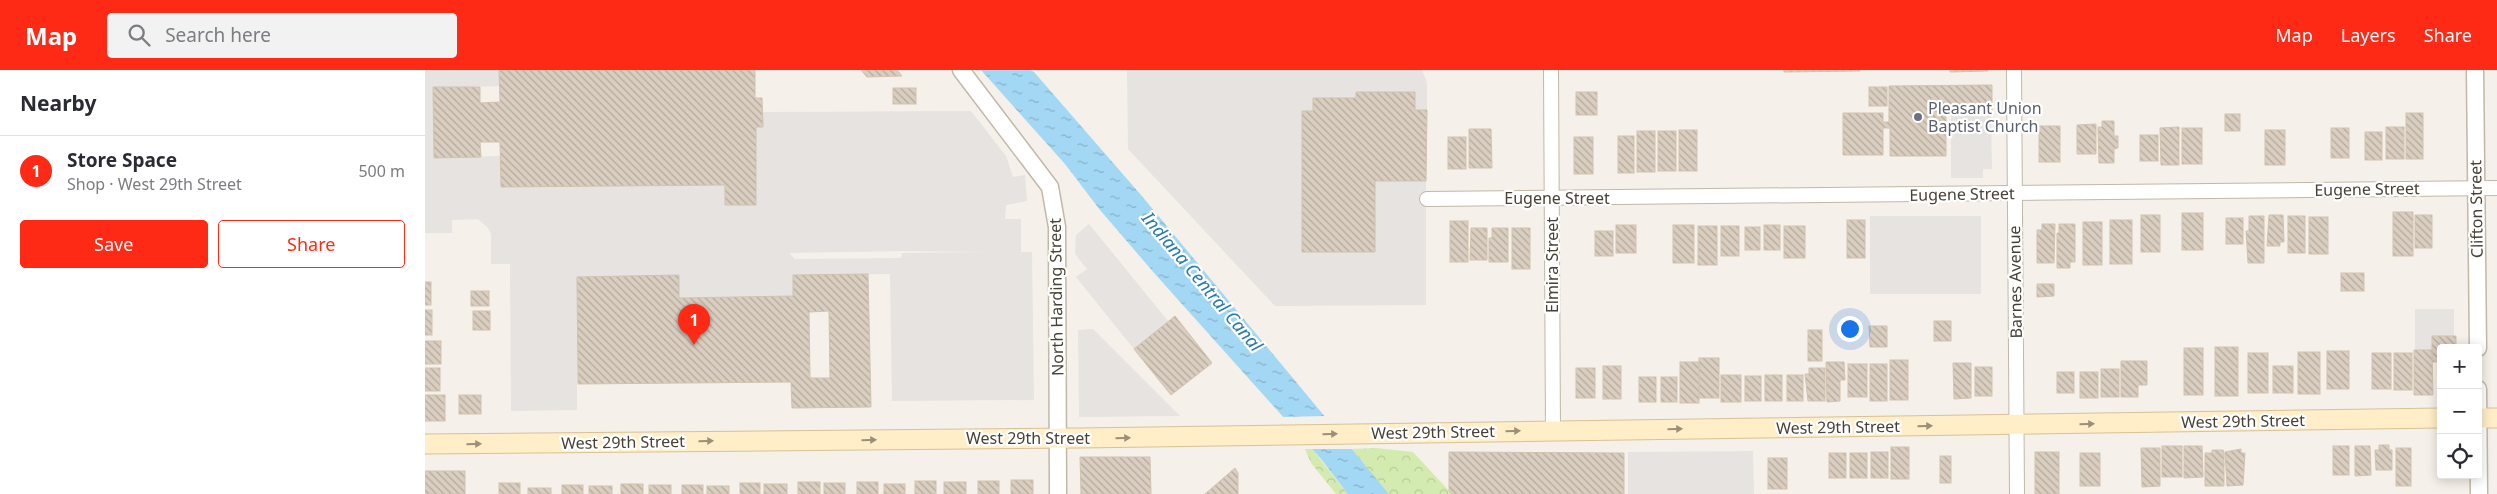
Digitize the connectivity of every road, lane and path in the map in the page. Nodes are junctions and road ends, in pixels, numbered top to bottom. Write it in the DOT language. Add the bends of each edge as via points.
graph roads {
  1 [pos="961,70"];
  2 [pos="1551,70"];
  3 [pos="2014,70"];
  4 [pos="2475,70"];
  5 [pos="2476,188"];
  6 [pos="2497,188"];
  7 [pos="2014,193"];
  8 [pos="1552,198"];
  9 [pos="1427,199"];
  10 [pos="2478,344"];
  11 [pos="2437,418"];
  12 [pos="2482,418"];
  13 [pos="2497,418"];
  14 [pos="2017,425"];
  15 [pos="1553,430"];
  16 [pos="2478,434"];
  17 [pos="1057,438"];
  18 [pos="425,444"];
  19 [pos="1058,494"];
  20 [pos="2017,494"];
  21 [pos="2479,494"];
  1 -- 17 [label="street, North Harding Street" via="1050,187 1057,227"];
  2 -- 8 [label="street, Elmira Street"];
  3 -- 7 [label="street, Barnes Avenue"];
  4 -- 5 [label="street, Clifton Street"];
  5 -- 6 [label="street, Eugene Street"];
  5 -- 7 [label="street, Eugene Street"];
  5 -- 10 [label="street, Clifton Street"];
  7 -- 8 [label="street, Eugene Street"];
  7 -- 14 [label="street, Barnes Avenue"];
  8 -- 9 [label="street, Eugene Street"];
  8 -- 15 [label="street, Elmira Street"];
  14 -- 11 [label="main road, West 29th Street, one-way"];
  12 -- 13 [label="main road"];
  15 -- 14 [label="main road, West 29th Street, one-way"];
  14 -- 20 [label="street, Barnes Avenue"];
  17 -- 15 [label="main road, West 29th Street, one-way"];
  16 -- 21 [label="street"];
  18 -- 17 [label="main road, West 29th Street, one-way"];
  17 -- 19 [label="street, North Harding Street"];
}
